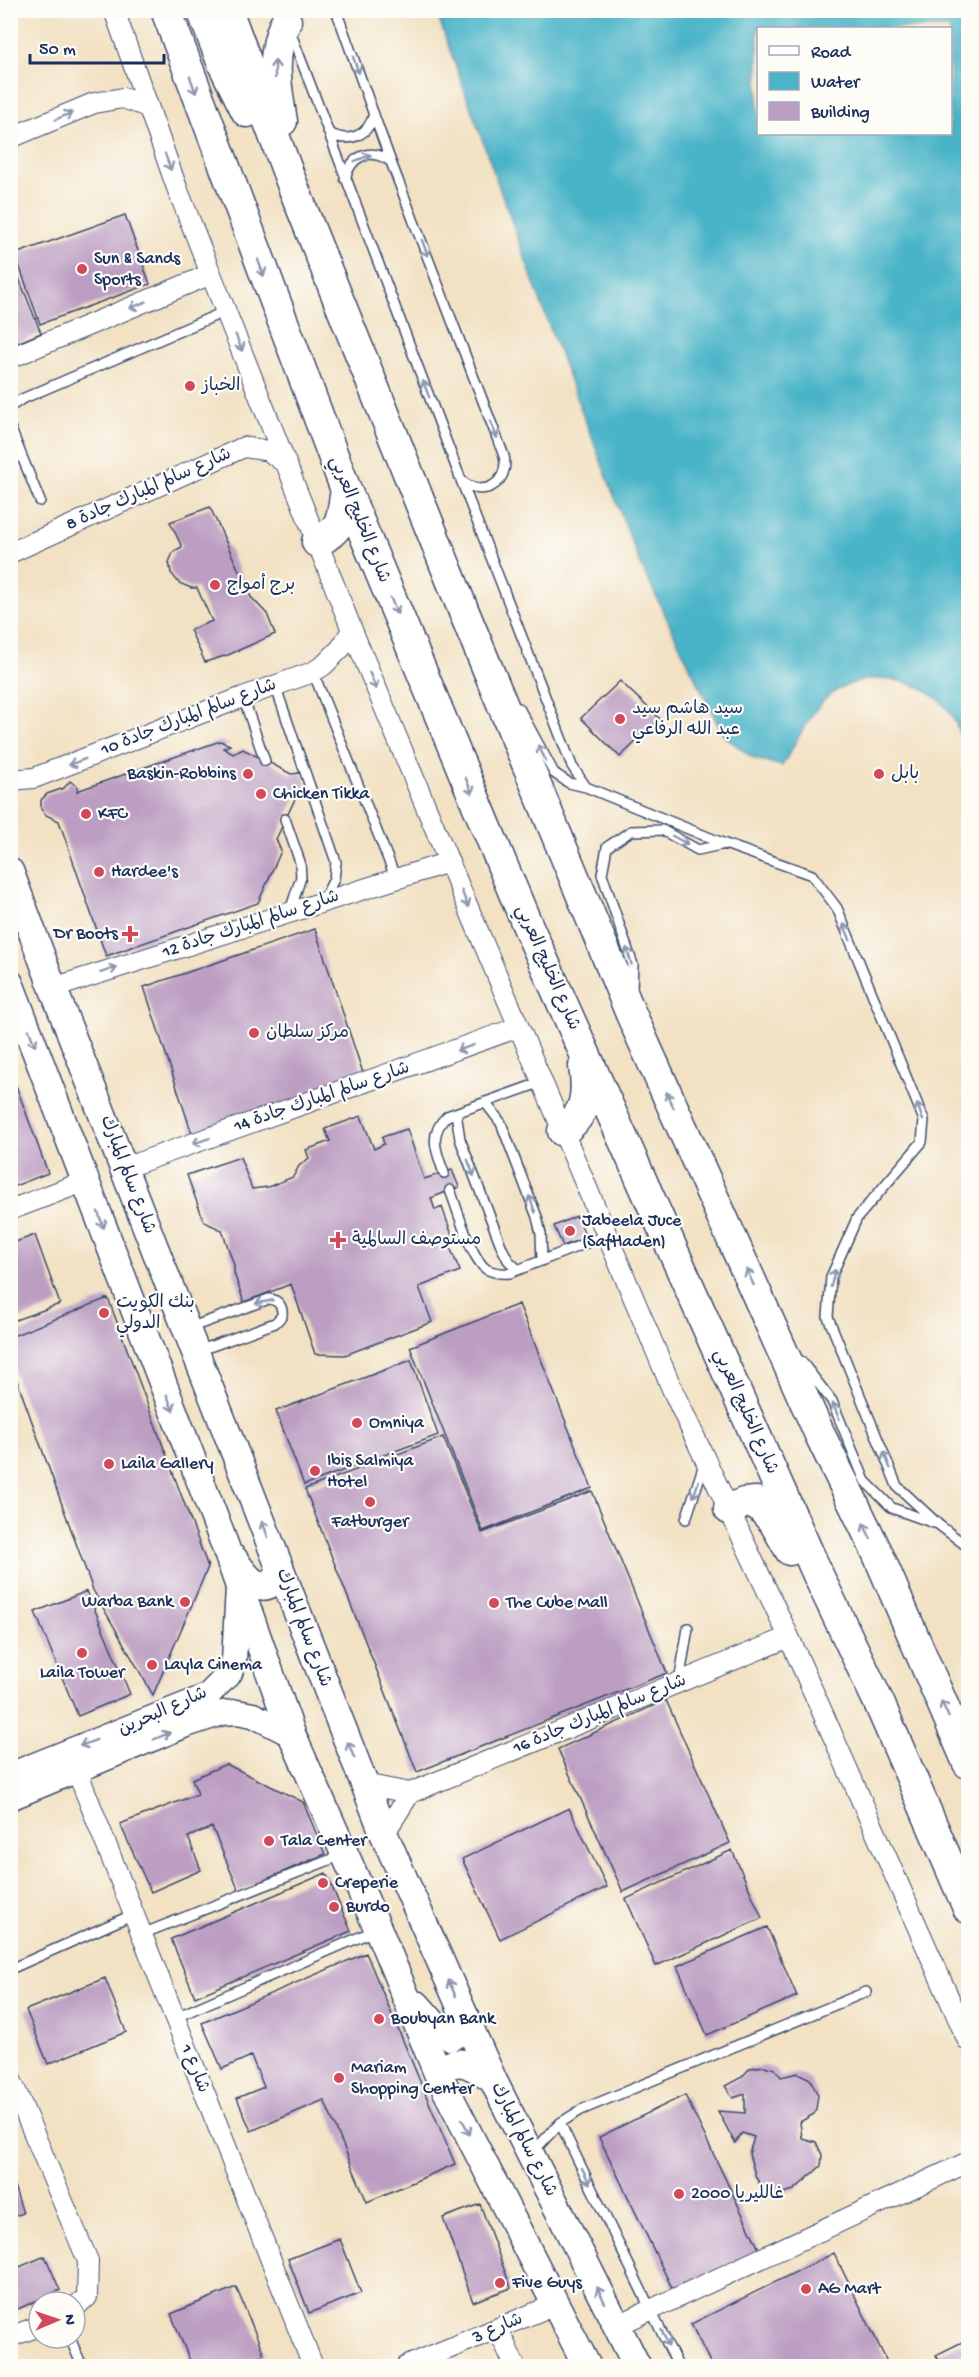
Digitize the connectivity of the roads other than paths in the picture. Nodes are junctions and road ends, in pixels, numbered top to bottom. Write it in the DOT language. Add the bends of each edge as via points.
graph roads {
  1 [pos="114,10"];
  2 [pos="166,10"];
  3 [pos="202,10"];
  4 [pos="227,10"];
  5 [pos="336,10"];
  6 [pos="284,16"];
  7 [pos="148,107"];
  8 [pos="374,114"];
  9 [pos="329,133"];
  10 [pos="10,138"];
  11 [pos="391,162"];
  12 [pos="345,179"];
  13 [pos="294,189"];
  14 [pos="211,274"];
  15 [pos="226,311"];
  16 [pos="10,358"];
  17 [pos="10,407"];
  18 [pos="10,427"];
  19 [pos="286,464"];
  20 [pos="461,480"];
  21 [pos="346,490"];
  22 [pos="40,501"];
  23 [pos="317,542"];
  24 [pos="10,553"];
  25 [pos="464,612"];
  26 [pos="352,630"];
  27 [pos="493,656"];
  28 [pos="313,672"];
  29 [pos="276,685"];
  30 [pos="513,696"];
  31 [pos="243,697"];
  32 [pos="266,761"];
  33 [pos="10,780"];
  34 [pos="586,787"];
  35 [pos="285,819"];
  36 [pos="725,844"];
  37 [pos="449,862"];
  38 [pos="10,872"];
  39 [pos="396,879"];
  40 [pos="322,902"];
  41 [pos="290,912"];
  42 [pos="53,988"];
  43 [pos="14,998"];
  44 [pos="631,1014"];
  45 [pos="519,1028"];
  46 [pos="580,1042"];
  47 [pos="542,1082"];
  48 [pos="485,1102"];
  49 [pos="456,1113"];
  50 [pos="563,1131"];
  51 [pos="124,1168"];
  52 [pos="444,1173"];
  53 [pos="86,1181"];
  54 [pos="450,1190"];
  55 [pos="10,1210"];
  56 [pos="607,1235"];
  57 [pos="542,1260"];
  58 [pos="518,1270"];
  59 [pos="769,1321"];
  60 [pos="191,1340"];
  61 [pos="705,1459"];
  62 [pos="729,1509"];
  63 [pos="686,1519"];
  64 [pos="939,1525"];
  65 [pos="224,1543"];
  66 [pos="969,1546"];
  67 [pos="280,1570"];
  68 [pos="238,1587"];
  69 [pos="688,1628"];
  70 [pos="846,1633"];
  71 [pos="789,1637"];
  72 [pos="679,1683"];
  73 [pos="218,1686"];
  74 [pos="237,1712"];
  75 [pos="292,1735"];
  76 [pos="969,1763"];
  77 [pos="77,1771"];
  78 [pos="10,1775"];
  79 [pos="364,1784"];
  80 [pos="410,1793"];
  81 [pos="10,1798"];
  82 [pos="384,1834"];
  83 [pos="344,1854"];
  84 [pos="969,1908"];
  85 [pos="134,1914"];
  86 [pos="378,1929"];
  87 [pos="142,1934"];
  88 [pos="15,1967"];
  89 [pos="404,1991"];
  90 [pos="866,1992"];
  91 [pos="464,2015"];
  92 [pos="174,2018"];
  93 [pos="969,2041"];
  94 [pos="437,2072"];
  95 [pos="10,2076"];
  96 [pos="493,2080"];
  97 [pos="560,2123"];
  98 [pos="531,2154"];
  99 [pos="969,2162"];
  100 [pos="87,2297"];
  101 [pos="556,2304"];
  102 [pos="652,2310"];
  103 [pos="616,2326"];
  104 [pos="498,2329"];
  105 [pos="27,2331"];
  106 [pos="10,2337"];
  107 [pos="75,2350"];
  108 [pos="82,2367"];
  109 [pos="313,2367"];
  110 [pos="407,2367"];
  111 [pos="515,2367"];
  112 [pos="587,2367"];
  113 [pos="637,2367"];
  114 [pos="678,2367"];
  1 -- 7 [label="street"];
  2 -- 21 [label="main road, شارع الخليج العربي, one-way"];
  3 -- 13 [label="main road" via="239,96"];
  4 -- 13 [label="main road"];
  5 -- 8 [label="lane, one-way"];
  6 -- 9 [label="lane"];
  13 -- 6 [label="main road, one-way" via="274,68"];
  10 -- 7 [label="street, one-way" via="94,103 123,99"];
  7 -- 14 [label="street, one-way"];
  8 -- 9 [label="lane" via="367,129 353,138"];
  8 -- 11 [label="lane"];
  9 -- 12 [label="lane"];
  12 -- 11 [label="lane, one-way" via="358,157 376,154"];
  11 -- 20 [label="lane, one-way" via="504,456 505,470 493,486 479,489"];
  20 -- 12 [label="lane, one-way"];
  13 -- 25 [label="main road"];
  14 -- 15 [label="street"];
  14 -- 16 [label="street, one-way"];
  15 -- 17 [label="lane"];
  15 -- 19 [label="street, one-way"];
  18 -- 22 [label="lane"];
  19 -- 23 [label="street"];
  19 -- 24 [label="street, شارع سالم المبارك جادة 8" via="269,451 244,447"];
  20 -- 34 [label="lane" via="572,766"];
  21 -- 23 [label="main road" via="337,530"];
  21 -- 46 [label="main road, شارع الخليج العربي, one-way"];
  23 -- 26 [label="street"];
  25 -- 27 [label="lane" via="476,624"];
  25 -- 44 [label="main road"];
  26 -- 28 [label="street, شارع سالم المبارك جادة 10" via="341,648"];
  26 -- 37 [label="street, one-way"];
  28 -- 29 [label="street, شارع سالم المبارك جادة 10"];
  28 -- 39 [label="lane"];
  29 -- 31 [label="street, شارع سالم المبارك جادة 10"];
  29 -- 40 [label="lane" via="336,862 334,879"];
  34 -- 30 [label="lane, one-way" via="569,783 554,773"];
  31 -- 32 [label="lane"];
  31 -- 33 [label="street, شارع سالم المبارك جادة 10, one-way" via="34,778"];
  34 -- 36 [label="lane"];
  35 -- 41 [label="lane" via="300,862 301,877"];
  44 -- 36 [label="lane, one-way" via="633,965 602,874 607,847 631,831 662,830 698,850"];
  64 -- 36 [label="lane, one-way" via="897,1486 828,1317 831,1277 857,1218 922,1142 924,1120 837,908 812,875"];
  37 -- 39 [label="street, شارع سالم المبارك جادة 12"];
  37 -- 45 [label="street, one-way"];
  38 -- 42 [label="main road, شارع سالم المبارك"];
  39 -- 40 [label="street, شارع سالم المبارك جادة 12"];
  40 -- 41 [label="street, شارع سالم المبارك جادة 12"];
  42 -- 41 [label="street, شارع سالم المبارك جادة 12, one-way"];
  42 -- 51 [label="main road, شارع سالم المبارك"];
  43 -- 53 [label="main road, one-way"];
  59 -- 44 [label="main road, one-way"];
  45 -- 47 [label="street"];
  45 -- 51 [label="street, شارع سالم المبارك جادة 14, one-way"];
  46 -- 50 [label="main road" via="586,1104 574,1124"];
  46 -- 70 [label="main road, شارع الخليج العربي"];
  47 -- 48 [label="lane"];
  47 -- 50 [label="street"];
  48 -- 49 [label="lane"];
  57 -- 48 [label="lane, one-way" via="542,1234 537,1217 501,1123"];
  49 -- 52 [label="lane" via="447,1116 436,1131 436,1150"];
  49 -- 58 [label="lane, one-way" via="459,1139 502,1248"];
  50 -- 56 [label="street"];
  51 -- 60 [label="main road, شارع سالم المبارك"];
  53 -- 55 [label="street"];
  53 -- 65 [label="main road, one-way"];
  54 -- 58 [label="lane" via="480,1262 501,1274"];
  56 -- 57 [label="lane"];
  56 -- 61 [label="street"];
  57 -- 58 [label="lane"];
  64 -- 59 [label="lane, one-way" via="892,1508 865,1481 832,1401"];
  76 -- 59 [label="main road, one-way" via="877,1552"];
  60 -- 60 [label="lane, one-way" via="275,1323 282,1316 281,1306 269,1299"];
  67 -- 60 [label="main road, شارع سالم المبارك, one-way"];
  61 -- 62 [label="street"];
  61 -- 63 [label="lane, one-way"];
  62 -- 70 [label="main road" via="756,1502 774,1522 829,1618"];
  62 -- 71 [label="street"];
  64 -- 66 [label="lane"];
  65 -- 67 [label="main road" via="253,1583 267,1584"];
  65 -- 68 [label="main road"];
  79 -- 67 [label="main road, شارع سالم المبارك, one-way"];
  68 -- 73 [label="street, شارع البحرين" via="234,1661"];
  68 -- 75 [label="main road"];
  69 -- 72 [label="lane"];
  70 -- 84 [label="main road, شارع الخليج العربي"];
  71 -- 72 [label="street, شارع سالم المبارك جادة 16"];
  71 -- 93 [label="street"];
  72 -- 80 [label="street, شارع سالم المبارك جادة 16"];
  73 -- 74 [label="street" via="232,1684 238,1689 243,1700"];
  73 -- 78 [label="street, شارع البحرين, one-way" via="207,1696"];
  74 -- 75 [label="street, شارع البحرين" via="253,1715"];
  77 -- 74 [label="street, شارع البحرين, one-way" via="186,1725"];
  75 -- 83 [label="main road"];
  77 -- 81 [label="street, شارع البحرين"];
  77 -- 85 [label="street, شارع 1"];
  79 -- 80 [label="street"];
  79 -- 82 [label="main road, شارع سالم المبارك"];
  80 -- 82 [label="street"];
  91 -- 82 [label="main road, شارع سالم المبارك, one-way"];
  83 -- 86 [label="main road"];
  83 -- 87 [label="lane"];
  85 -- 87 [label="street, شارع 1"];
  85 -- 88 [label="lane"];
  86 -- 89 [label="main road"];
  86 -- 92 [label="lane"];
  87 -- 92 [label="street, شارع 1"];
  89 -- 91 [label="main road" via="439,2030 451,2037 460,2032"];
  89 -- 94 [label="main road"];
  90 -- 97 [label="lane" via="592,2105"];
  91 -- 96 [label="main road, شارع سالم المبارك"];
  92 -- 109 [label="street, شارع 1"];
  94 -- 96 [label="main road" via="457,2062 468,2064"];
  94 -- 101 [label="main road, one-way"];
  95 -- 100 [label="street" via="88,2261"];
  96 -- 98 [label="main road, شارع سالم المبارك"];
  97 -- 98 [label="lane"];
  97 -- 102 [label="lane, one-way"];
  103 -- 98 [label="main road, شارع سالم المبارك, one-way"];
  99 -- 102 [label="street"];
  101 -- 104 [label="street, شارع 3"];
  101 -- 112 [label="main road"];
  102 -- 103 [label="street"];
  102 -- 114 [label="lane, one-way"];
  103 -- 113 [label="main road, شارع سالم المبارك"];
  104 -- 110 [label="street, شارع 3"];
  104 -- 111 [label="street"];
  105 -- 106 [label="street"];
  107 -- 108 [label="lane"];
}
